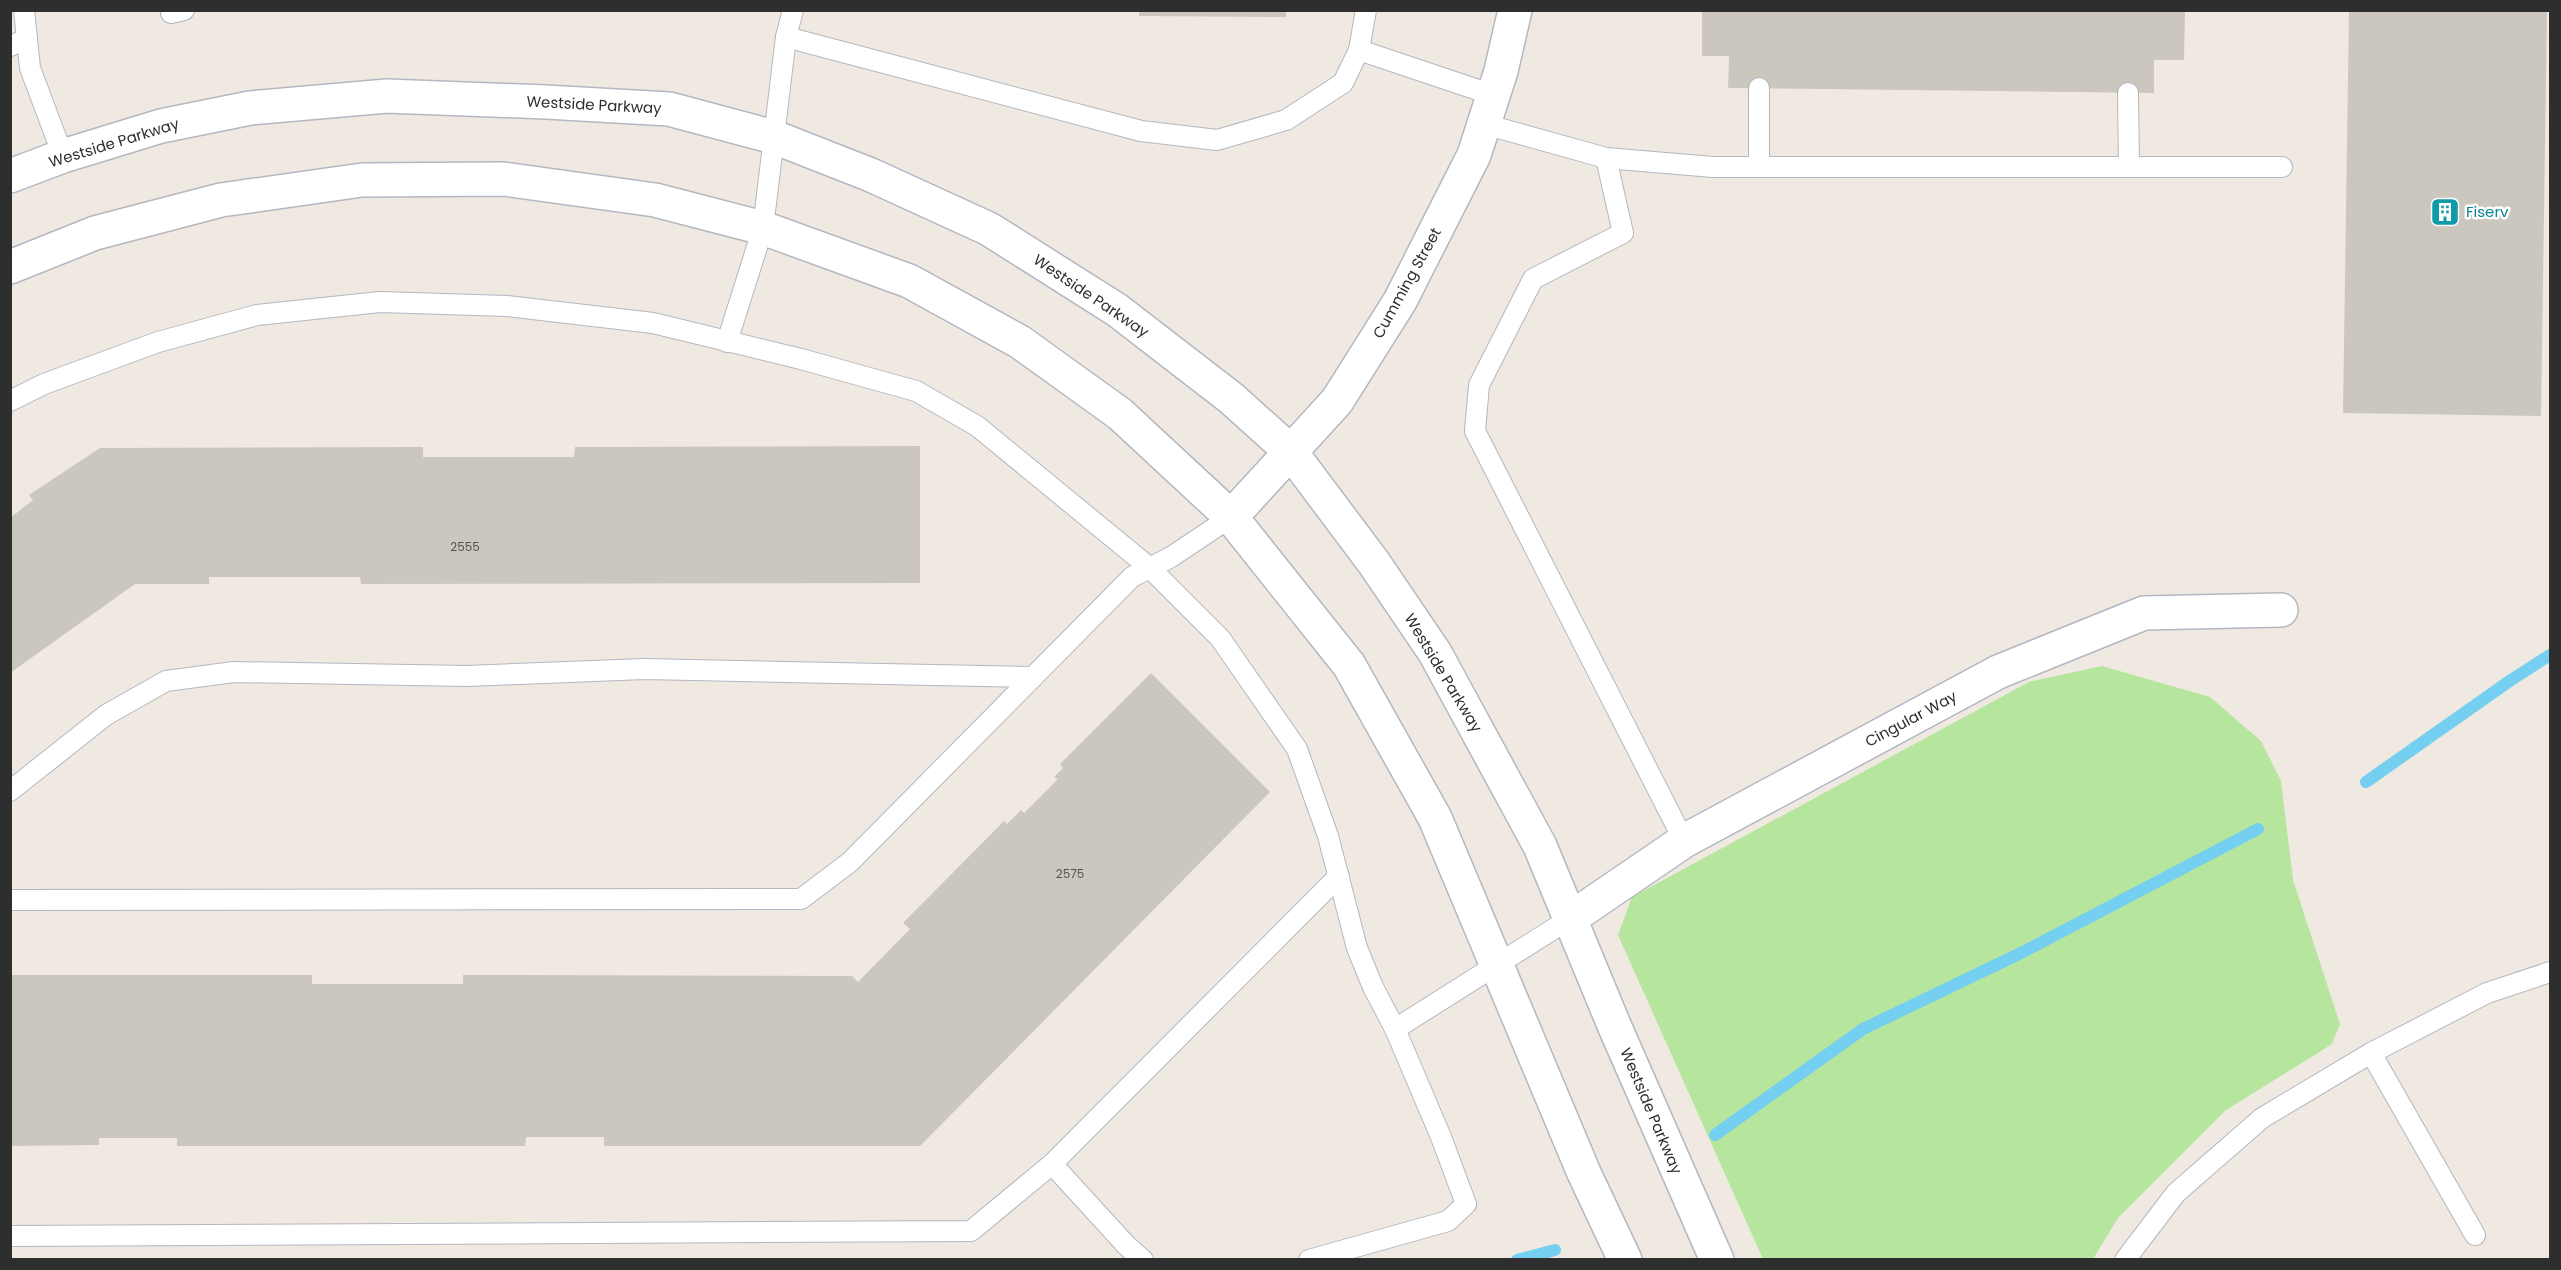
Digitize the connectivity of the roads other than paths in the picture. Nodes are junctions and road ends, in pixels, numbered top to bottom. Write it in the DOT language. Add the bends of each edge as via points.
graph roads {
  1 [pos="24,10"];
  2 [pos="171,10"];
  3 [pos="184,10"];
  4 [pos="1366,10"];
  5 [pos="1515,10"];
  6 [pos="794,11"];
  7 [pos="786,37"];
  8 [pos="19,43"];
  9 [pos="1359,50"];
  10 [pos="1760,88"];
  11 [pos="2128,93"];
  12 [pos="1489,110"];
  13 [pos="774,137"];
  14 [pos="63,156"];
  15 [pos="1606,158"];
  16 [pos="1759,167"];
  17 [pos="2129,167"];
  18 [pos="2282,167"];
  19 [pos="10,176"];
  20 [pos="763,228"];
  21 [pos="10,267"];
  22 [pos="727,342"];
  23 [pos="10,401"];
  24 [pos="1290,451"];
  25 [pos="1231,517"];
  26 [pos="1150,568"];
  27 [pos="2281,610"];
  28 [pos="1033,677"];
  29 [pos="10,792"];
  30 [pos="1683,841"];
  31 [pos="1339,876"];
  32 [pos="10,900"];
  33 [pos="1571,918"];
  34 [pos="1497,965"];
  35 [pos="2550,972"];
  36 [pos="1395,1029"];
  37 [pos="2371,1053"];
  38 [pos="1052,1164"];
  39 [pos="2475,1235"];
  40 [pos="10,1236"];
  41 [pos="1143,1260"];
  42 [pos="1310,1260"];
  43 [pos="1625,1260"];
  44 [pos="1717,1260"];
  45 [pos="2125,1260"];
  1 -- 8 [label="lane"];
  2 -- 3 [label="lane"];
  4 -- 9 [label="lane"];
  5 -- 12 [label="main road, Cumming Street"];
  6 -- 7 [label="lane"];
  7 -- 9 [label="lane" via="1141,131 1217,140 1286,120 1343,83"];
  7 -- 13 [label="lane"];
  8 -- 14 [label="lane"];
  9 -- 12 [label="lane"];
  10 -- 16 [label="lane"];
  11 -- 17 [label="lane"];
  12 -- 15 [label="lane"];
  12 -- 24 [label="main road, Cumming Street" via="1474,155 1400,301 1336,401"];
  13 -- 14 [label="main road, Westside Parkway" via="669,109 387,96 250,108 161,126"];
  13 -- 20 [label="lane"];
  13 -- 24 [label="main road, Westside Parkway" via="871,175 989,229 1117,310 1231,398"];
  14 -- 19 [label="main road, Westside Parkway"];
  15 -- 16 [label="lane"];
  15 -- 30 [label="lane" via="1623,233 1533,279 1479,385 1475,431"];
  16 -- 17 [label="lane"];
  17 -- 18 [label="lane"];
  20 -- 21 [label="main road" via="655,200 504,179 362,180 221,200 95,233"];
  20 -- 22 [label="lane"];
  20 -- 25 [label="main road" via="909,281 1020,342 1120,414"];
  22 -- 23 [label="lane" via="653,323 507,306 380,302 256,315 158,342 44,384"];
  22 -- 26 [label="lane" via="916,391 977,426"];
  24 -- 25 [label="main road, Cumming Street"];
  24 -- 33 [label="main road, Westside Parkway" via="1435,653 1540,846"];
  25 -- 26 [label="lane"];
  25 -- 34 [label="main road" via="1349,665 1435,818"];
  26 -- 28 [label="lane" via="1131,577"];
  26 -- 31 [label="lane" via="1220,638 1297,749"];
  27 -- 30 [label="main road, Cingular Way" via="2144,613 1998,672"];
  28 -- 29 [label="lane" via="645,669 467,676 234,672 166,681 106,715"];
  28 -- 32 [label="lane" via="850,862 801,899"];
  30 -- 33 [label="main road, Cingular Way"];
  31 -- 36 [label="lane" via="1357,948"];
  31 -- 38 [label="lane"];
  33 -- 34 [label="lane"];
  33 -- 44 [label="main road, Westside Parkway" via="1618,1036"];
  34 -- 36 [label="lane"];
  34 -- 43 [label="main road"];
  35 -- 37 [label="lane" via="2487,993"];
  36 -- 42 [label="lane" via="1466,1204 1448,1221"];
  37 -- 39 [label="lane"];
  37 -- 45 [label="lane" via="2262,1118 2176,1193"];
  38 -- 40 [label="lane" via="971,1231"];
  38 -- 41 [label="lane"];
}
